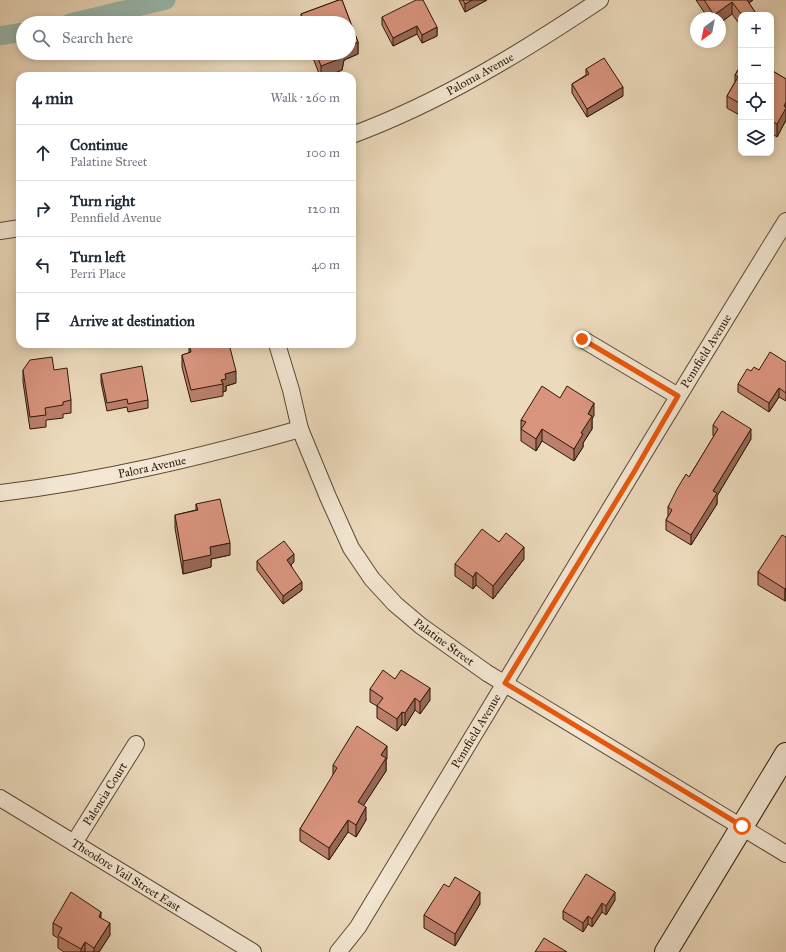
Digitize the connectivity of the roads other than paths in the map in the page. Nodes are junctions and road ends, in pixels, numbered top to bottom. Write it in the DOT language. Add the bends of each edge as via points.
graph roads {
  1 [pos="600,0"];
  2 [pos="356,132"];
  3 [pos="786,221"];
  4 [pos="16,229"];
  5 [pos="0,231"];
  6 [pos="582,339"];
  7 [pos="278,348"];
  8 [pos="678,396"];
  9 [pos="300,429"];
  10 [pos="0,493"];
  11 [pos="505,683"];
  12 [pos="136,744"];
  13 [pos="786,754"];
  14 [pos="0,798"];
  15 [pos="742,826"];
  16 [pos="74,843"];
  17 [pos="786,854"];
  18 [pos="253,952"];
  19 [pos="338,952"];
  20 [pos="666,952"];
  1 -- 2 [label="street, Paloma Avenue" via="490,70 409,111"];
  3 -- 8 [label="street, Pennfield Avenue"];
  4 -- 5 [label="street"];
  6 -- 8 [label="street"];
  7 -- 9 [label="street, Palatine Street" via="292,390"];
  8 -- 11 [label="street, Pennfield Avenue"];
  9 -- 10 [label="street, Palora Avenue" via="176,463 50,487"];
  9 -- 11 [label="street, Palatine Street" via="351,548 372,579 395,604 421,626"];
  11 -- 15 [label="street, Palatine Street"];
  11 -- 19 [label="street, Pennfield Avenue" via="358,927"];
  12 -- 16 [label="street, Palencia Court"];
  13 -- 15 [label="street"];
  14 -- 16 [label="street, Theodore Vail Street East"];
  15 -- 17 [label="street, Palatine Street"];
  15 -- 20 [label="street"];
  16 -- 18 [label="street, Theodore Vail Street East"];
}
